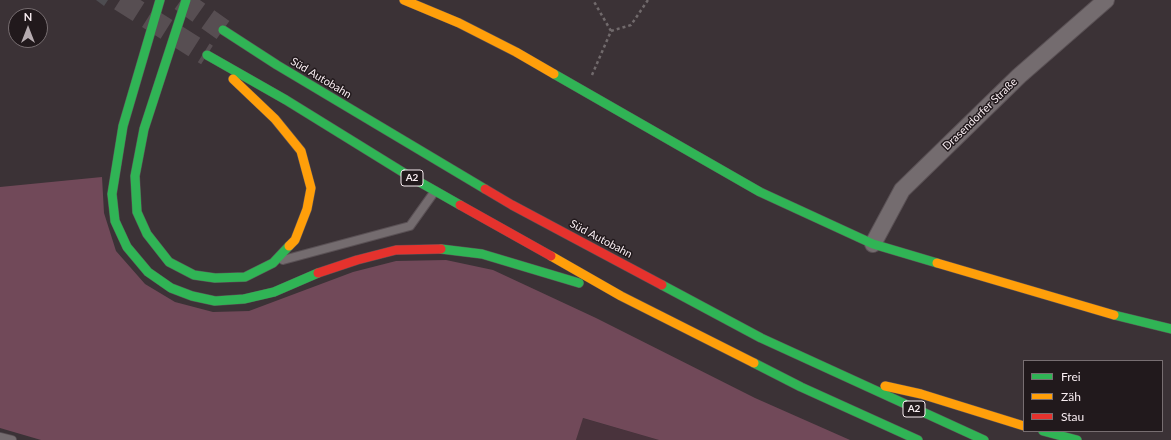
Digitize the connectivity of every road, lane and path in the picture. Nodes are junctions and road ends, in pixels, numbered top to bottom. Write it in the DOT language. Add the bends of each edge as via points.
graph roads {
  1 [pos="160,0"];
  2 [pos="186,0"];
  3 [pos="404,0"];
  4 [pos="593,0"];
  5 [pos="648,0"];
  6 [pos="1106,0"];
  7 [pos="223,30"];
  8 [pos="611,31"];
  9 [pos="585,92"];
  10 [pos="435,191"];
  11 [pos="873,244"];
  12 [pos="273,263"];
  13 [pos="621,296"];
  14 [pos="1171,329"];
  15 [pos="844,377"];
  16 [pos="1023,426"];
  17 [pos="1047,432"];
  18 [pos="0,437"];
  19 [pos="12,440"];
  20 [pos="918,440"];
  21 [pos="984,440"];
  22 [pos="1077,440"];
  1 -- 13 [label="main road" via="123,126 112,194 115,221 127,246 148,272 171,288 216,301 244,299 274,292 321,272 396,250 442,249 482,254"];
  2 -- 12 [label="main road" via="144,129 135,176 137,212 147,234 169,262 194,275 215,278 245,277"];
  3 -- 9 [label="main road" via="516,52"];
  4 -- 8 [label="path"];
  5 -- 8 [label="path" via="631,25"];
  6 -- 11 [label="street, Drasendorfer Straße" via="1019,76 902,190"];
  7 -- 15 [label="main road, Süd Autobahn / A2" via="277,66 512,205 761,338"];
  8 -- 9 [label="path"];
  9 -- 11 [label="main road" via="760,192"];
  10 -- 12 [label="lane" via="410,226"];
  10 -- 12 [label="main road, A2" via="207,55 275,119 302,151 311,188 307,209 295,240"];
  10 -- 13 [label="main road, A2"];
  11 -- 14 [label="main road"];
  13 -- 20 [label="main road, A2" via="801,387"];
  15 -- 16 [label="main road" via="921,394"];
  15 -- 21 [label="main road, Süd Autobahn / A2"];
  17 -- 22 [label="main road"];
  18 -- 19 [label="lane"];
}
